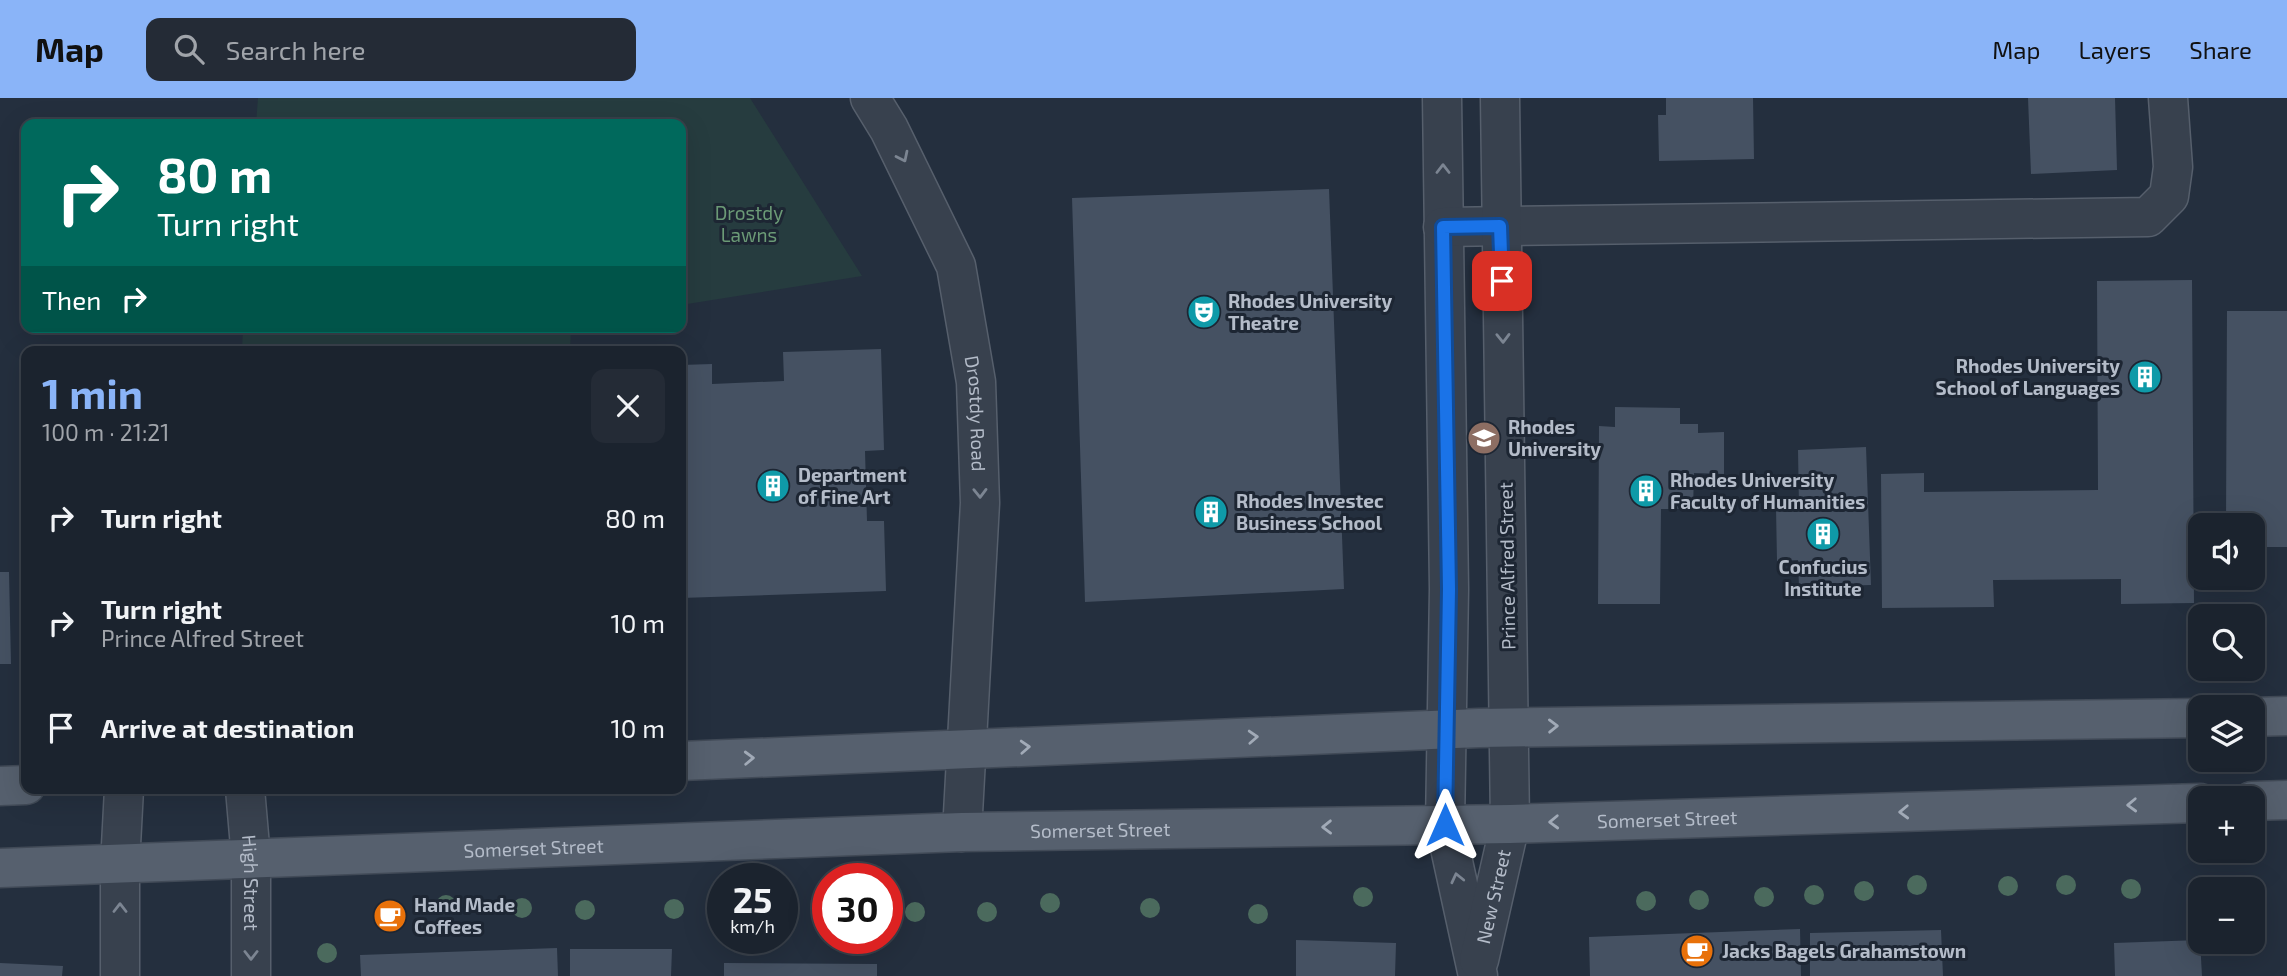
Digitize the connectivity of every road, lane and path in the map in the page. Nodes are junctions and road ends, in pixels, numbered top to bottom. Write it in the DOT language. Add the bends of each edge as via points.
graph roads {
  1 [pos="870,98"];
  2 [pos="1442,98"];
  3 [pos="1500,98"];
  4 [pos="2168,98"];
  5 [pos="1500,226"];
  6 [pos="1443,227"];
  7 [pos="2287,716"];
  8 [pos="2265,717"];
  9 [pos="2188,718"];
  10 [pos="1511,727"];
  11 [pos="1445,729"];
  12 [pos="967,750"];
  13 [pos="686,761"];
  14 [pos="21,785"];
  15 [pos="0,786"];
  16 [pos="124,794"];
  17 [pos="245,794"];
  18 [pos="2287,800"];
  19 [pos="2265,801"];
  20 [pos="2188,803"];
  21 [pos="1510,824"];
  22 [pos="1445,825"];
  23 [pos="962,832"];
  24 [pos="251,858"];
  25 [pos="120,864"];
  26 [pos="0,868"];
  27 [pos="1478,972"];
  28 [pos="120,976"];
  29 [pos="251,976"];
  1 -- 12 [label="street, Drostdy Road, one-way" via="956,266 976,382 980,503"];
  6 -- 2 [label="street, one-way"];
  3 -- 5 [label="street, Prince Alfred Street"];
  4 -- 5 [label="street" via="2169,196 2148,216"];
  5 -- 6 [label="street"];
  5 -- 10 [label="street, Prince Alfred Street, one-way"];
  6 -- 11 [label="street" via="1449,589"];
  7 -- 8 [label="main road"];
  10 -- 9 [label="main road, one-way"];
  10 -- 11 [label="main road"];
  10 -- 21 [label="street, Prince Alfred Street"];
  12 -- 11 [label="main road, one-way"];
  11 -- 22 [label="street"];
  13 -- 12 [label="main road, one-way"];
  12 -- 23 [label="street, Drostdy Road"];
  14 -- 15 [label="main road"];
  16 -- 25 [label="street"];
  17 -- 24 [label="street, High Street"];
  18 -- 19 [label="main road"];
  20 -- 21 [label="main road, Somerset Street, one-way"];
  21 -- 22 [label="main road, Somerset Street"];
  21 -- 27 [label="street, New Street"];
  22 -- 23 [label="main road, Somerset Street, one-way"];
  27 -- 22 [label="street, New Street, one-way"];
  23 -- 24 [label="main road, Somerset Street"];
  24 -- 25 [label="main road, Somerset Street"];
  24 -- 29 [label="street, High Street, one-way"];
  25 -- 26 [label="main road, Somerset Street"];
  28 -- 25 [label="street, one-way"];
}
